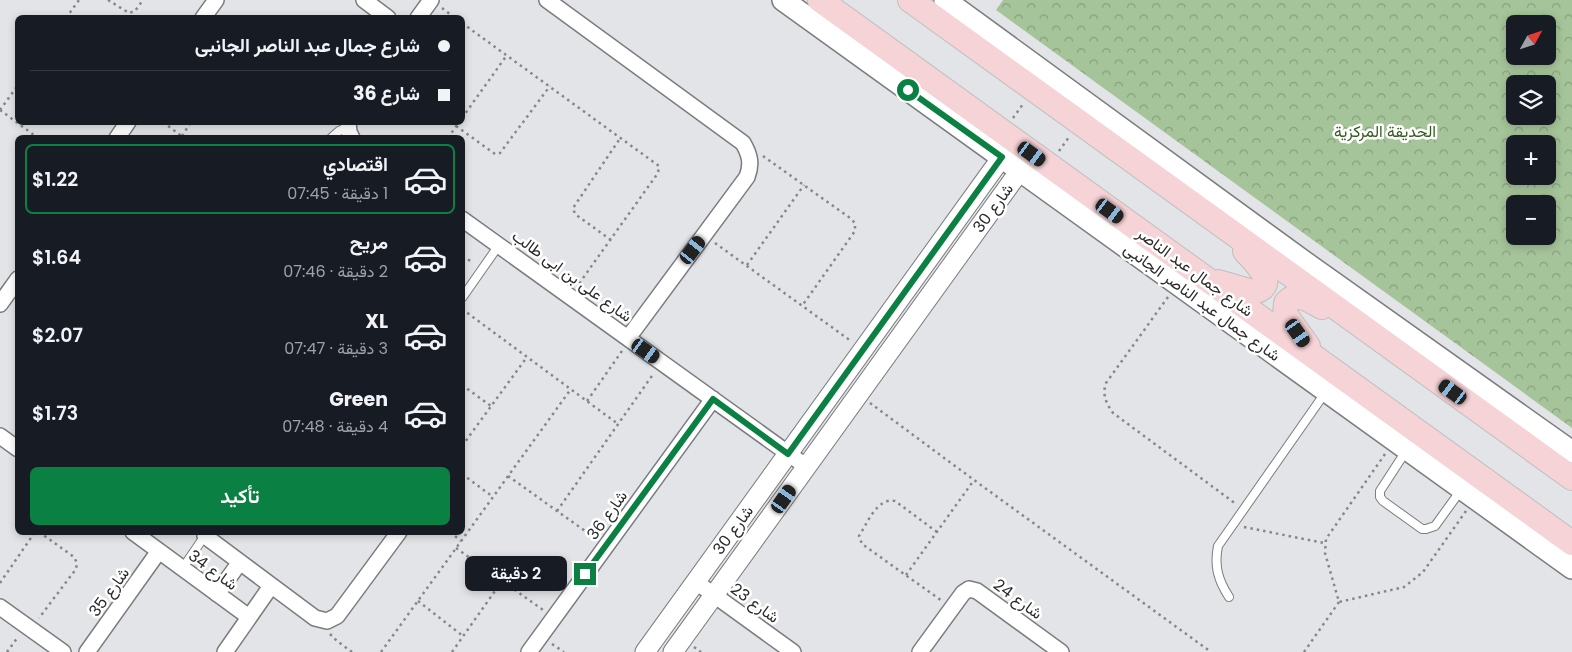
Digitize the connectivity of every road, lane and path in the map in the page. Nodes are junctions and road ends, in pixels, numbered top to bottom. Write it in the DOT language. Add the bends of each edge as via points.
graph roads {
  1 [pos="79,0"];
  2 [pos="108,0"];
  3 [pos="143,0"];
  4 [pos="216,0"];
  5 [pos="364,0"];
  6 [pos="431,0"];
  7 [pos="547,0"];
  8 [pos="783,0"];
  9 [pos="820,0"];
  10 [pos="841,0"];
  11 [pos="910,0"];
  12 [pos="945,0"];
  13 [pos="68,15"];
  14 [pos="205,15"];
  15 [pos="384,15"];
  16 [pos="420,15"];
  17 [pos="465,25"];
  18 [pos="866,34"];
  19 [pos="507,55"];
  20 [pos="550,86"];
  21 [pos="1042,86"];
  22 [pos="15,89"];
  23 [pos="0,110"];
  24 [pos="465,114"];
  25 [pos="15,121"];
  26 [pos="1079,121"];
  27 [pos="20,125"];
  28 [pos="167,125"];
  29 [pos="456,126"];
  30 [pos="349,129"];
  31 [pos="34,135"];
  32 [pos="180,135"];
  33 [pos="334,135"];
  34 [pos="450,135"];
  35 [pos="621,137"];
  36 [pos="743,142"];
  37 [pos="1020,153"];
  38 [pos="804,185"];
  39 [pos="465,221"];
  40 [pos="1223,225"];
  41 [pos="704,235"];
  42 [pos="611,240"];
  43 [pos="500,245"];
  44 [pos="465,258"];
  45 [pos="471,261"];
  46 [pos="747,266"];
  47 [pos="1202,277"];
  48 [pos="15,283"];
  49 [pos="1177,284"];
  50 [pos="465,294"];
  51 [pos="570,296"];
  52 [pos="0,304"];
  53 [pos="802,306"];
  54 [pos="465,311"];
  55 [pos="1362,326"];
  56 [pos="629,339"];
  57 [pos="864,349"];
  58 [pos="527,357"];
  59 [pos="1318,361"];
  60 [pos="662,362"];
  61 [pos="465,387"];
  62 [pos="571,389"];
  63 [pos="1326,392"];
  64 [pos="859,394"];
  65 [pos="713,399"];
  66 [pos="587,401"];
  67 [pos="491,406"];
  68 [pos="618,424"];
  69 [pos="0,436"];
  70 [pos="465,442"];
  71 [pos="1401,445"];
  72 [pos="15,447"];
  73 [pos="788,454"];
  74 [pos="807,466"];
  75 [pos="1569,466"];
  76 [pos="465,476"];
  77 [pos="508,476"];
  78 [pos="974,480"];
  79 [pos="1468,493"];
  80 [pos="494,497"];
  81 [pos="1243,510"];
  82 [pos="557,511"];
  83 [pos="1233,525"];
  84 [pos="937,532"];
  85 [pos="32,535"];
  86 [pos="43,535"];
  87 [pos="137,535"];
  88 [pos="205,535"];
  89 [pos="207,535"];
  90 [pos="397,535"];
  91 [pos="454,535"];
  92 [pos="461,541"];
  93 [pos="1325,543"];
  94 [pos="1572,543"];
  95 [pos="606,546"];
  96 [pos="456,548"];
  97 [pos="159,552"];
  98 [pos="240,562"];
  99 [pos="182,568"];
  100 [pos="1572,568"];
  101 [pos="906,575"];
  102 [pos="502,581"];
  103 [pos="696,582"];
  104 [pos="0,583"];
  105 [pos="271,586"];
  106 [pos="217,594"];
  107 [pos="714,595"];
  108 [pos="1229,597"];
  109 [pos="418,601"];
  110 [pos="1339,602"];
  111 [pos="0,607"];
  112 [pos="952,608"];
  113 [pos="249,617"];
  114 [pos="554,618"];
  115 [pos="327,621"];
  116 [pos="28,627"];
  117 [pos="463,636"];
  118 [pos="7,652"];
  119 [pos="64,652"];
  120 [pos="87,652"];
  121 [pos="225,652"];
  122 [pos="352,652"];
  123 [pos="381,652"];
  124 [pos="452,652"];
  125 [pos="529,652"];
  126 [pos="645,652"];
  127 [pos="673,652"];
  128 [pos="793,652"];
  129 [pos="920,652"];
  130 [pos="1061,652"];
  131 [pos="1211,652"];
  132 [pos="1304,652"];
  1 -- 13 [label="path"];
  2 -- 3 [label="path" via="129,13"];
  4 -- 14 [label="street"];
  5 -- 15 [label="street"];
  6 -- 16 [label="street"];
  7 -- 36 [label="street"];
  8 -- 37 [label="main road, شارع جمال عبد الناصر الجانبى"];
  9 -- 18 [label="main road, شارع جمال عبد الناصر"];
  10 -- 18 [label="main road"];
  11 -- 21 [label="main road"];
  12 -- 21 [label="main road"];
  17 -- 19 [label="path"];
  18 -- 37 [label="main road, شارع جمال عبد الناصر"];
  19 -- 20 [label="path"];
  19 -- 24 [label="path"];
  20 -- 29 [label="path" via="500,154 495,154"];
  20 -- 35 [label="path"];
  21 -- 26 [label="main road"];
  21 -- 37 [label="path"];
  21 -- 75 [label="main road" via="1303,261"];
  22 -- 23 [label="path"];
  23 -- 25 [label="path"];
  26 -- 37 [label="path"];
  26 -- 40 [label="main road"];
  27 -- 31 [label="path"];
  28 -- 32 [label="path"];
  29 -- 34 [label="path"];
  30 -- 33 [label="lane"];
  35 -- 42 [label="path" via="573,208 575,214"];
  35 -- 42 [label="path" via="657,163 659,171"];
  36 -- 38 [label="path"];
  36 -- 41 [label="street" via="750,160 747,177"];
  37 -- 47 [label="main road, شارع جمال عبد الناصر"];
  37 -- 49 [label="main road, شارع جمال عبد الناصر الجانبى"];
  37 -- 57 [label="street, شارع 30"];
  37 -- 64 [label="street, شارع 30"];
  38 -- 46 [label="path"];
  38 -- 53 [label="path" via="853,220 856,227"];
  39 -- 43 [label="street, شارع على بن ابى طالب"];
  40 -- 47 [label="main road" via="1264,272 1263,288 1253,292"];
  40 -- 55 [label="main road"];
  41 -- 46 [label="path"];
  41 -- 56 [label="street"];
  42 -- 51 [label="path"];
  43 -- 50 [label="lane"];
  43 -- 51 [label="street, شارع على بن ابى طالب"];
  44 -- 45 [label="path"];
  46 -- 53 [label="path"];
  47 -- 59 [label="main road, شارع جمال عبد الناصر"];
  48 -- 52 [label="street"];
  49 -- 63 [label="main road, شارع جمال عبد الناصر الجانبى"];
  49 -- 81 [label="path" via="1106,383 1104,398 1114,413"];
  51 -- 56 [label="street, شارع على بن ابى طالب"];
  53 -- 57 [label="path"];
  54 -- 58 [label="path"];
  55 -- 59 [label="main road" via="1300,296 1289,299 1285,314"];
  55 -- 75 [label="main road"];
  56 -- 60 [label="street, شارع على بن ابى طالب"];
  56 -- 66 [label="path"];
  57 -- 73 [label="street, شارع 30"];
  58 -- 62 [label="path"];
  58 -- 67 [label="path"];
  59 -- 94 [label="main road, شارع جمال عبد الناصر"];
  60 -- 65 [label="street, شارع على بن ابى طالب"];
  60 -- 68 [label="path"];
  61 -- 67 [label="path"];
  62 -- 66 [label="path"];
  62 -- 77 [label="path"];
  63 -- 71 [label="main road, شارع جمال عبد الناصر الجانبى"];
  63 -- 81 [label="lane"];
  64 -- 74 [label="street, شارع 30"];
  64 -- 78 [label="path"];
  65 -- 73 [label="street, شارع على بن ابى طالب"];
  65 -- 95 [label="street, شارع 36"];
  66 -- 68 [label="path"];
  67 -- 70 [label="path"];
  68 -- 82 [label="path"];
  69 -- 72 [label="street"];
  71 -- 79 [label="main road, شارع جمال عبد الناصر الجانبى"];
  71 -- 79 [label="lane" via="1380,491 1381,499 1390,507 1422,529 1431,528"];
  71 -- 93 [label="path"];
  73 -- 74 [label="street, شارع على بن ابى طالب"];
  73 -- 103 [label="street, شارع 30"];
  74 -- 107 [label="street, شارع 30"];
  76 -- 80 [label="path"];
  77 -- 80 [label="path"];
  77 -- 82 [label="path"];
  78 -- 84 [label="path"];
  78 -- 131 [label="path"];
  79 -- 100 [label="main road, شارع جمال عبد الناصر الجانبى"];
  79 -- 110 [label="path" via="1423,572 1414,581 1404,588"];
  80 -- 92 [label="path"];
  81 -- 83 [label="lane"];
  82 -- 95 [label="path"];
  83 -- 93 [label="path"];
  83 -- 108 [label="lane" via="1218,546 1216,560 1217,573"];
  84 -- 101 [label="path"];
  84 -- 101 [label="path" via="895,502 887,500 880,505 859,539"];
  85 -- 104 [label="path"];
  86 -- 116 [label="path" via="74,557 76,566"];
  87 -- 97 [label="street, شارع 34"];
  88 -- 99 [label="lane"];
  89 -- 98 [label="street"];
  90 -- 115 [label="street" via="337,616"];
  91 -- 92 [label="path"];
  92 -- 96 [label="path"];
  93 -- 110 [label="path"];
  95 -- 114 [label="street, شارع 36"];
  96 -- 102 [label="path"];
  96 -- 109 [label="path"];
  97 -- 99 [label="street, شارع 34"];
  97 -- 120 [label="street, شارع 35"];
  98 -- 105 [label="street"];
  98 -- 106 [label="street"];
  99 -- 106 [label="street, شارع 34"];
  101 -- 112 [label="path"];
  102 -- 114 [label="path"];
  102 -- 117 [label="path"];
  103 -- 107 [label="street, شارع 23"];
  103 -- 126 [label="street, شارع 30"];
  105 -- 113 [label="street"];
  105 -- 115 [label="street" via="315,618"];
  106 -- 113 [label="street, شارع 34"];
  107 -- 127 [label="street, شارع 30"];
  107 -- 128 [label="street, شارع 23"];
  109 -- 117 [label="path"];
  109 -- 123 [label="path"];
  110 -- 132 [label="path"];
  111 -- 116 [label="street"];
  112 -- 129 [label="street, شارع 24"];
  112 -- 130 [label="street, شارع 24" via="966,590 976,591"];
  113 -- 121 [label="street"];
  114 -- 125 [label="street, شارع 36"];
  115 -- 122 [label="path" via="331,636"];
  116 -- 118 [label="path"];
  116 -- 119 [label="street"];
  117 -- 124 [label="path"];
}
